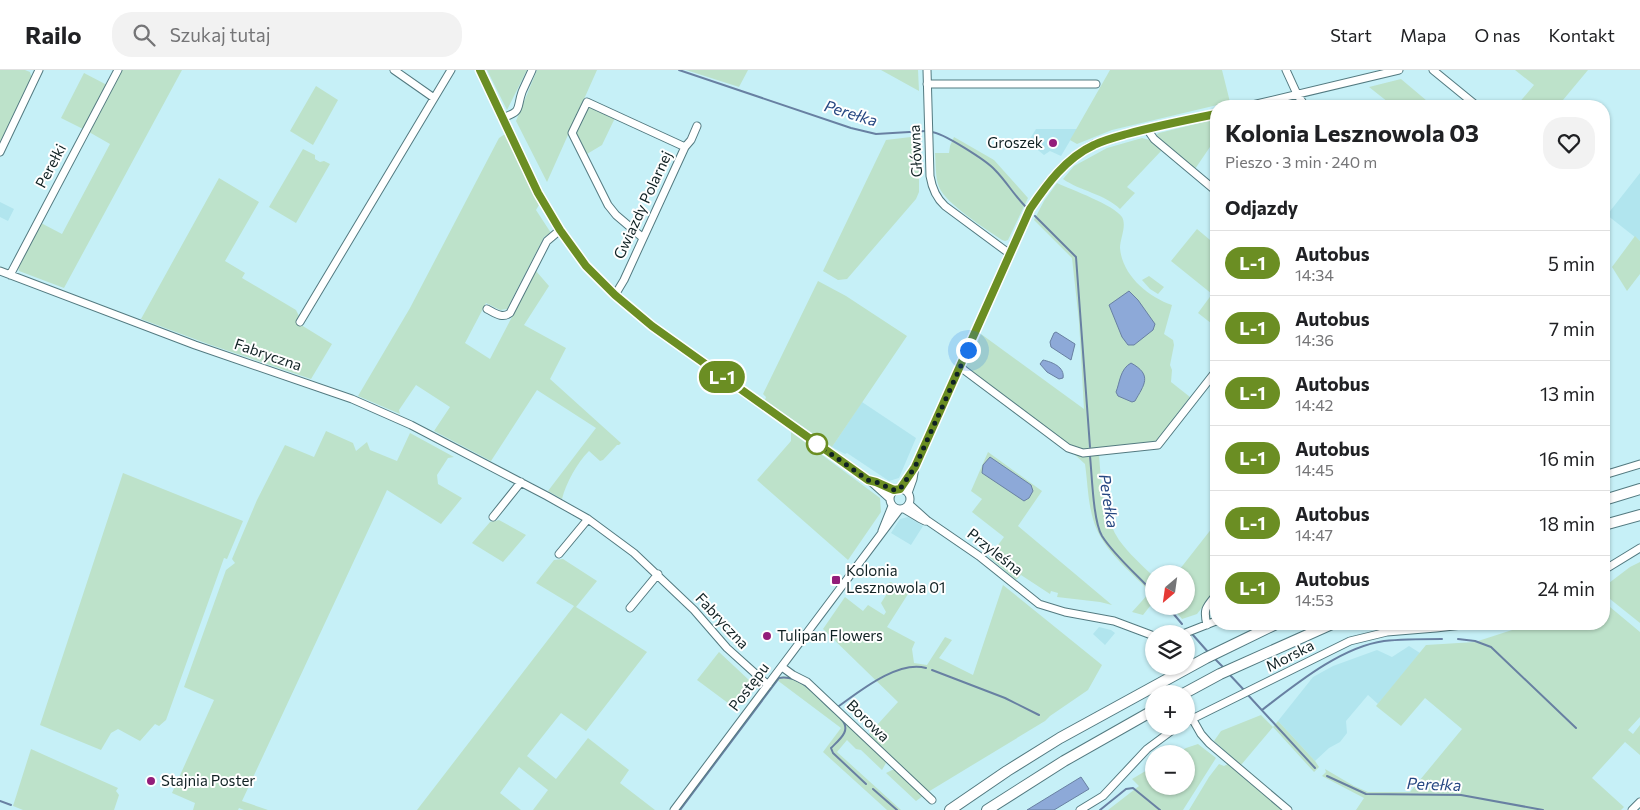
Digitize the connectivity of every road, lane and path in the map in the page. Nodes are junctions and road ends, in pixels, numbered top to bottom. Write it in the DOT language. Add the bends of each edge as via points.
graph roads {
  1 [pos="39,70"];
  2 [pos="118,70"];
  3 [pos="394,70"];
  4 [pos="451,70"];
  5 [pos="480,70"];
  6 [pos="532,70"];
  7 [pos="927,70"];
  8 [pos="1286,70"];
  9 [pos="1399,70"];
  10 [pos="1433,70"];
  11 [pos="927,84"];
  12 [pos="1096,84"];
  13 [pos="1297,94"];
  14 [pos="434,98"];
  15 [pos="1272,100"];
  16 [pos="1301,100"];
  17 [pos="1470,100"];
  18 [pos="1210,115"];
  19 [pos="502,118"];
  20 [pos="697,126"];
  21 [pos="1147,129"];
  22 [pos="685,147"];
  23 [pos="0,152"];
  24 [pos="1210,185"];
  25 [pos="560,230"];
  26 [pos="643,238"];
  27 [pos="1010,254"];
  28 [pos="0,271"];
  29 [pos="10,275"];
  30 [pos="615,295"];
  31 [pos="487,309"];
  32 [pos="300,322"];
  33 [pos="960,367"];
  34 [pos="1210,379"];
  35 [pos="1640,464"];
  36 [pos="915,467"];
  37 [pos="1610,473"];
  38 [pos="868,480"];
  39 [pos="521,482"];
  40 [pos="1640,489"];
  41 [pos="897,490"];
  42 [pos="908,493"];
  43 [pos="1610,498"];
  44 [pos="890,502"];
  45 [pos="904,507"];
  46 [pos="1640,515"];
  47 [pos="493,517"];
  48 [pos="588,519"];
  49 [pos="1610,523"];
  50 [pos="882,532"];
  51 [pos="1640,548"];
  52 [pos="559,554"];
  53 [pos="1610,566"];
  54 [pos="658,574"];
  55 [pos="1210,603"];
  56 [pos="630,608"];
  57 [pos="1210,623"];
  58 [pos="1207,624"];
  59 [pos="1195,629"];
  60 [pos="1264,630"];
  61 [pos="1319,630"];
  62 [pos="1408,630"];
  63 [pos="1145,633"];
  64 [pos="782,667"];
  65 [pos="768,685"];
  66 [pos="1195,688"];
  67 [pos="1145,715"];
  68 [pos="1195,719"];
  69 [pos="1195,727"];
  70 [pos="1166,735"];
  71 [pos="932,800"];
  72 [pos="1640,802"];
  73 [pos="674,810"];
  74 [pos="950,810"];
  75 [pos="987,810"];
  76 [pos="1080,810"];
  77 [pos="1288,810"];
  78 [pos="1632,810"];
  1 -- 23 [label="street"];
  2 -- 29 [label="street, Perełki"];
  3 -- 14 [label="street"];
  4 -- 14 [label="street"];
  5 -- 19 [label="street"];
  6 -- 19 [label="street" via="518,109"];
  7 -- 11 [label="street, Główna"];
  8 -- 13 [label="street"];
  9 -- 13 [label="street"];
  10 -- 17 [label="street"];
  11 -- 12 [label="street"];
  11 -- 27 [label="street, Główna" via="931,181 938,198"];
  13 -- 15 [label="street"];
  13 -- 16 [label="street"];
  14 -- 32 [label="street"];
  18 -- 21 [label="street"];
  19 -- 25 [label="street" via="538,193"];
  20 -- 22 [label="street, Gwiazdy Polarnej"];
  21 -- 24 [label="street" via="1154,140"];
  21 -- 27 [label="street" via="1092,145 1063,167 1030,209"];
  22 -- 26 [label="street, Gwiazdy Polarnej"];
  22 -- 26 [label="street" via="587,102 572,133 608,205"];
  25 -- 30 [label="street" via="586,266"];
  25 -- 31 [label="street" via="547,240 510,313 502,316"];
  26 -- 30 [label="street, Gwiazdy Polarnej"];
  27 -- 33 [label="street"];
  28 -- 29 [label="street, Fabryczna"];
  29 -- 39 [label="street, Fabryczna" via="352,400 405,422"];
  30 -- 38 [label="street" via="682,348"];
  33 -- 34 [label="street" via="1068,448 1083,453 1158,445"];
  33 -- 36 [label="street"];
  35 -- 37 [label="street"];
  36 -- 41 [label="street, Postępu"];
  36 -- 42 [label="street"];
  38 -- 41 [label="street"];
  38 -- 44 [label="street, Przyleśna"];
  39 -- 47 [label="street"];
  39 -- 48 [label="street, Fabryczna"];
  40 -- 43 [label="highway"];
  41 -- 42 [label="street"];
  41 -- 44 [label="street, Postępu"];
  42 -- 45 [label="street" via="910,498"];
  44 -- 45 [label="street, Przyleśna"];
  44 -- 50 [label="street, Postępu"];
  45 -- 50 [label="street, Postępu"];
  45 -- 63 [label="street, Przyleśna" via="974,553 1044,606 1114,621"];
  46 -- 49 [label="highway"];
  48 -- 52 [label="street"];
  48 -- 54 [label="street, Fabryczna"];
  50 -- 64 [label="street, Postępu"];
  51 -- 53 [label="street"];
  54 -- 56 [label="street"];
  54 -- 65 [label="street, Fabryczna" via="727,648"];
  55 -- 58 [label="street" via="1205,610"];
  57 -- 58 [label="street"];
  58 -- 59 [label="street"];
  60 -- 74 [label="highway" via="1060,738"];
  61 -- 66 [label="highway"];
  62 -- 68 [label="street, Morska" via="1367,636 1337,648"];
  64 -- 65 [label="street, Postępu"];
  64 -- 71 [label="street, Borowa" via="807,682"];
  65 -- 73 [label="street, Postępu"];
  67 -- 75 [label="highway"];
  69 -- 77 [label="street" via="1209,743"];
  70 -- 76 [label="street" via="1147,749 1103,796"];
  72 -- 78 [label="street"];
}
